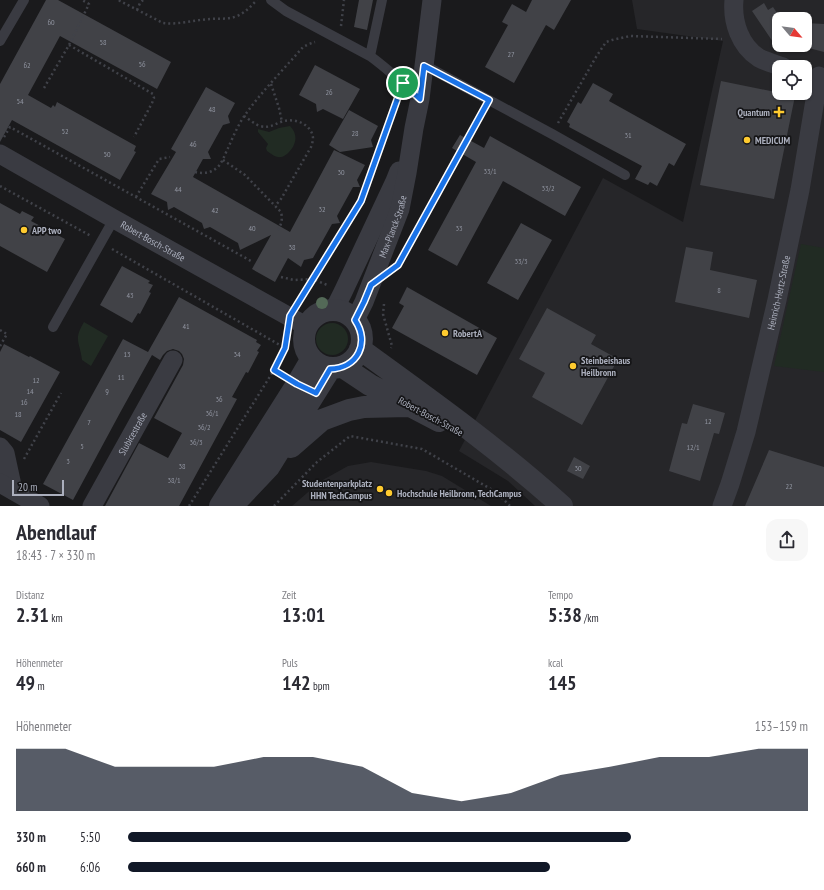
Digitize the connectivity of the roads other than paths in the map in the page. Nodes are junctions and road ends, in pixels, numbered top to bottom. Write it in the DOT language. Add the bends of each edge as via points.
graph roads {
  1 [pos="24,0"];
  2 [pos="271,0"];
  3 [pos="382,0"];
  4 [pos="432,0"];
  5 [pos="734,0"];
  6 [pos="0,41"];
  7 [pos="370,56"];
  8 [pos="772,63"];
  9 [pos="424,66"];
  10 [pos="816,75"];
  11 [pos="420,99"];
  12 [pos="414,128"];
  13 [pos="0,154"];
  14 [pos="625,175"];
  15 [pos="114,219"];
  16 [pos="334,310"];
  17 [pos="355,320"];
  18 [pos="298,321"];
  19 [pos="53,327"];
  20 [pos="360,350"];
  21 [pos="173,360"];
  22 [pos="311,360"];
  23 [pos="337,368"];
  24 [pos="412,406"];
  25 [pos="0,447"];
  26 [pos="499,452"];
  27 [pos="269,467"];
  28 [pos="8,485"];
  29 [pos="40,506"];
  30 [pos="92,506"];
  31 [pos="220,506"];
  32 [pos="232,506"];
  33 [pos="562,506"];
  34 [pos="722,506"];
  1 -- 6 [label="lane"];
  2 -- 7 [label="lane" via="286,11"];
  3 -- 7 [label="lane"];
  4 -- 9 [label="street, Max-Planck-Straße"];
  5 -- 8 [label="street" via="736,28 743,40 759,57"];
  7 -- 11 [label="lane"];
  9 -- 11 [label="street, Max-Planck-Straße"];
  9 -- 14 [label="lane"];
  10 -- 34 [label="street, Heinrich-Hertz-Straße" via="800,190 777,300 746,432"];
  11 -- 12 [label="street, Max-Planck-Straße"];
  12 -- 16 [label="street, Max-Planck-Straße" via="395,181"];
  12 -- 17 [label="street, Max-Planck-Straße" via="400,209"];
  13 -- 15 [label="street, Robert-Bosch-Straße"];
  15 -- 18 [label="street, Robert-Bosch-Straße"];
  15 -- 19 [label="lane"];
  16 -- 17 [label="street" via="349,314"];
  16 -- 18 [label="street" via="325,310 311,319"];
  17 -- 20 [label="street" via="362,334"];
  18 -- 22 [label="street" via="304,334 303,344"];
  20 -- 23 [label="street" via="350,363"];
  20 -- 26 [label="street, Robert-Bosch-Straße"];
  21 -- 30 [label="street, Slubicestraße"];
  22 -- 23 [label="street" via="320,366"];
  22 -- 31 [label="street"];
  23 -- 24 [label="street, Robert-Bosch-Straße"];
  23 -- 27 [label="street"];
  24 -- 26 [label="street, Robert-Bosch-Straße"];
  24 -- 27 [label="street" via="364,407 322,420"];
  25 -- 28 [label="street" via="5,453"];
  26 -- 33 [label="street, Robert-Bosch-Straße"];
  27 -- 32 [label="street"];
  28 -- 29 [label="street"];
}
